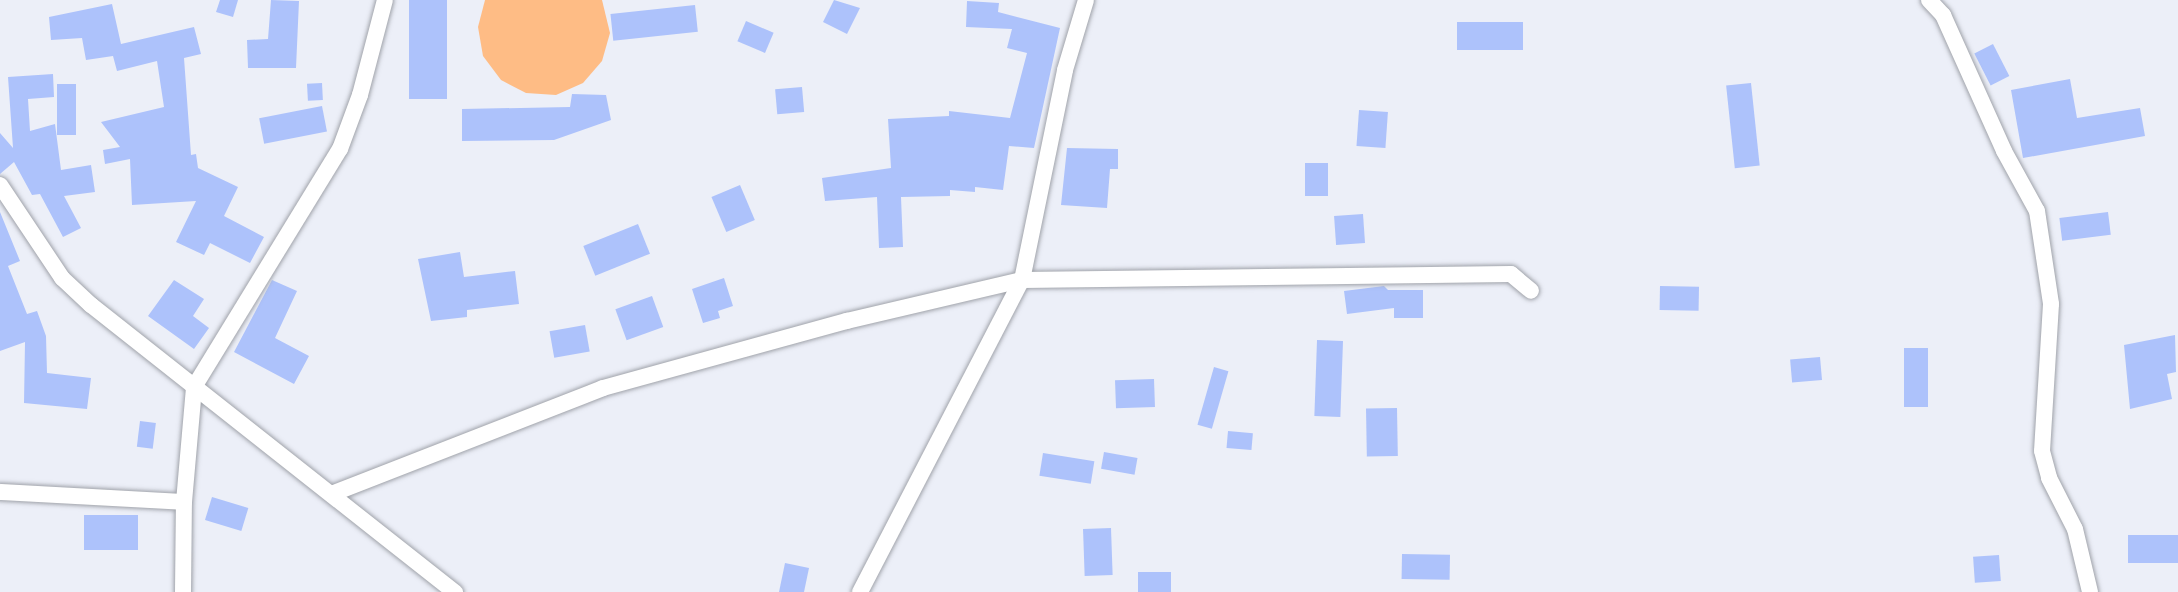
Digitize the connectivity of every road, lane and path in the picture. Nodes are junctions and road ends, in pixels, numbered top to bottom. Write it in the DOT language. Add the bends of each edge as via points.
graph roads {
  1 [pos="385,0"];
  2 [pos="1086,0"];
  3 [pos="1929,0"];
  4 [pos="0,185"];
  5 [pos="1021,280"];
  6 [pos="1531,290"];
  7 [pos="194,387"];
  8 [pos="0,492"];
  9 [pos="334,493"];
  10 [pos="184,502"];
  11 [pos="183,592"];
  12 [pos="455,592"];
  13 [pos="860,592"];
  14 [pos="2090,592"];
  1 -- 7 [label="street" via="360,95 340,149"];
  2 -- 5 [label="street" via="1065,70"];
  3 -- 14 [label="street" via="1948,25 2004,151 2037,211 2050,304 2042,451 2049,478 2075,528"];
  4 -- 7 [label="street" via="62,278"];
  5 -- 6 [label="street" via="1511,274"];
  5 -- 9 [label="street" via="603,387"];
  5 -- 13 [label="street"];
  7 -- 9 [label="street"];
  7 -- 10 [label="street"];
  8 -- 10 [label="street"];
  9 -- 12 [label="street"];
  10 -- 11 [label="street"];
}
